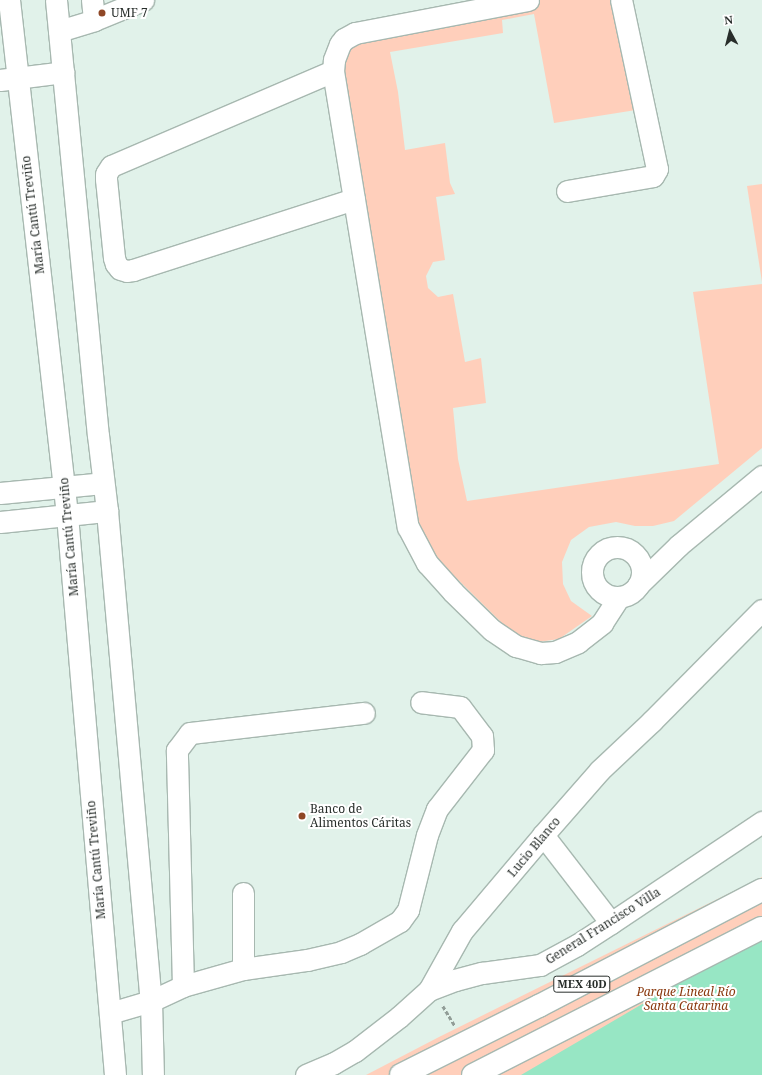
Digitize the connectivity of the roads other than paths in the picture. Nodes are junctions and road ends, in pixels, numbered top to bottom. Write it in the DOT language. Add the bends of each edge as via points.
graph roads {
  1 [pos="9,0"];
  2 [pos="56,0"];
  3 [pos="143,0"];
  4 [pos="528,0"];
  5 [pos="621,0"];
  6 [pos="93,10"];
  7 [pos="59,31"];
  8 [pos="333,71"];
  9 [pos="64,72"];
  10 [pos="8,79"];
  11 [pos="567,191"];
  12 [pos="354,199"];
  13 [pos="762,476"];
  14 [pos="103,482"];
  15 [pos="64,487"];
  16 [pos="0,493"];
  17 [pos="107,511"];
  18 [pos="67,515"];
  19 [pos="0,522"];
  20 [pos="638,585"];
  21 [pos="619,597"];
  22 [pos="762,610"];
  23 [pos="421,702"];
  24 [pos="364,713"];
  25 [pos="762,822"];
  26 [pos="543,835"];
  27 [pos="762,890"];
  28 [pos="243,893"];
  29 [pos="611,923"];
  30 [pos="762,928"];
  31 [pos="243,969"];
  32 [pos="183,986"];
  33 [pos="429,990"];
  34 [pos="151,1001"];
  35 [pos="110,1013"];
  36 [pos="115,1075"];
  37 [pos="153,1075"];
  38 [pos="306,1075"];
  39 [pos="401,1075"];
  40 [pos="473,1075"];
  1 -- 10 [label="street, María Cantú Treviño"];
  2 -- 7 [label="street"];
  3 -- 6 [label="street"];
  4 -- 8 [label="street" via="355,33 340,44"];
  5 -- 11 [label="street" via="657,169 653,176"];
  6 -- 7 [label="street"];
  7 -- 9 [label="street"];
  8 -- 12 [label="street"];
  8 -- 12 [label="street" via="111,166 106,179 114,258 120,269 133,270"];
  9 -- 10 [label="street"];
  9 -- 14 [label="street"];
  10 -- 15 [label="street, María Cantú Treviño"];
  12 -- 21 [label="street" via="408,527 427,563 492,630 516,646 541,653 578,642 591,633 602,623"];
  13 -- 20 [label="street" via="679,545"];
  14 -- 15 [label="street"];
  14 -- 17 [label="street"];
  15 -- 16 [label="street"];
  15 -- 18 [label="street, María Cantú Treviño"];
  17 -- 18 [label="street"];
  17 -- 34 [label="street"];
  18 -- 19 [label="street"];
  18 -- 35 [label="street, María Cantú Treviño"];
  20 -- 21 [label="street"];
  20 -- 21 [label="street" via="642,568 634,553 619,547 602,551 593,564 594,581 605,594"];
  22 -- 26 [label="street, Lucio Blanco" via="600,770"];
  23 -- 31 [label="street" via="460,707 482,736 483,750 438,809 427,835 408,910 400,921 341,952 307,960"];
  24 -- 32 [label="street" via="190,733 177,750"];
  25 -- 29 [label="street, General Francisco Villa"];
  26 -- 29 [label="street"];
  26 -- 33 [label="street, Lucio Blanco" via="462,931"];
  27 -- 39 [label="highway, MEX 40D, bridge"];
  28 -- 31 [label="street"];
  29 -- 33 [label="street, General Francisco Villa" via="540,966 482,973"];
  30 -- 40 [label="highway, MEX 40D, bridge"];
  31 -- 32 [label="street"];
  32 -- 34 [label="street"];
  33 -- 38 [label="street, Lucio Blanco" via="399,1017 355,1050 334,1063"];
  34 -- 35 [label="street"];
  34 -- 37 [label="street"];
  35 -- 36 [label="street, María Cantú Treviño"];
}
